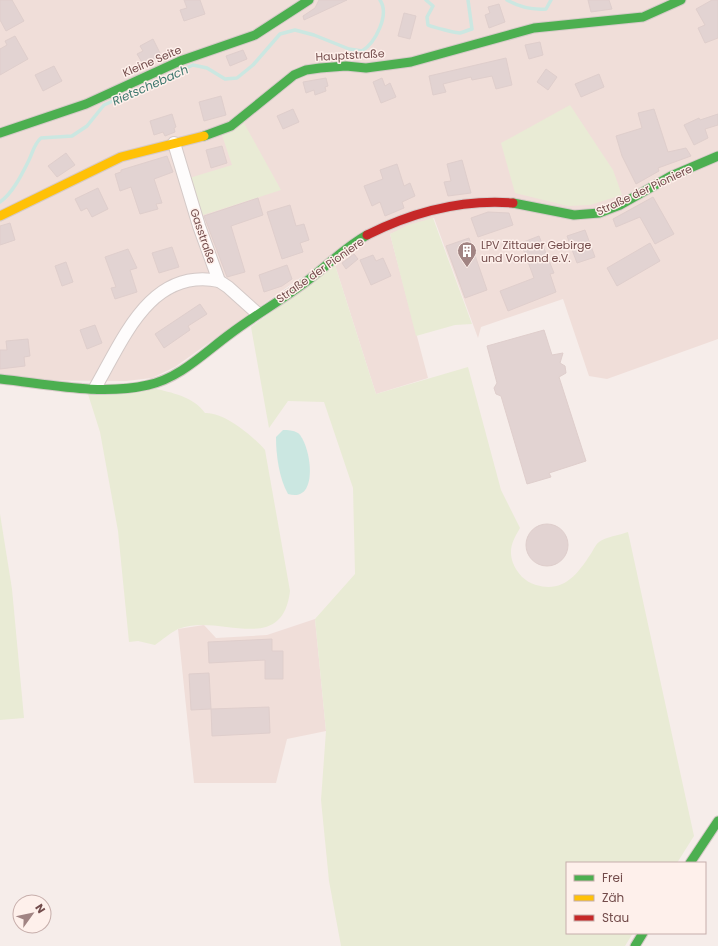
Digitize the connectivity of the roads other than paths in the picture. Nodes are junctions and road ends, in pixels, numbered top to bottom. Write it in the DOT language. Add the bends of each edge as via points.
graph roads {
  1 [pos="308,0"];
  2 [pos="681,0"];
  3 [pos="0,133"];
  4 [pos="174,143"];
  5 [pos="718,156"];
  6 [pos="0,216"];
  7 [pos="218,281"];
  8 [pos="257,313"];
  9 [pos="0,379"];
  10 [pos="95,388"];
  11 [pos="718,821"];
  12 [pos="691,862"];
  13 [pos="642,934"];
  14 [pos="635,946"];
  1 -- 3 [label="street, Kleine Seite" via="255,35 180,61 86,104"];
  2 -- 4 [label="street, Hauptstraße" via="643,17 534,28 411,62 366,68 346,66 306,70 294,75 231,126 202,137"];
  4 -- 6 [label="street, Hauptstraße" via="121,157"];
  4 -- 7 [label="street, Gasstraße"];
  5 -- 8 [label="street, Straße der Pioniere" via="671,176 630,199 588,215 495,201 440,208 409,217 357,241 340,252 307,281"];
  7 -- 8 [label="street"];
  7 -- 10 [label="street" via="204,278 180,282 152,299 136,317"];
  8 -- 10 [label="street, Straße der Pioniere" via="184,369 165,379 152,385 135,388"];
  9 -- 10 [label="street, Straße der Pioniere"];
  11 -- 12 [label="street"];
  13 -- 14 [label="street"];
}
